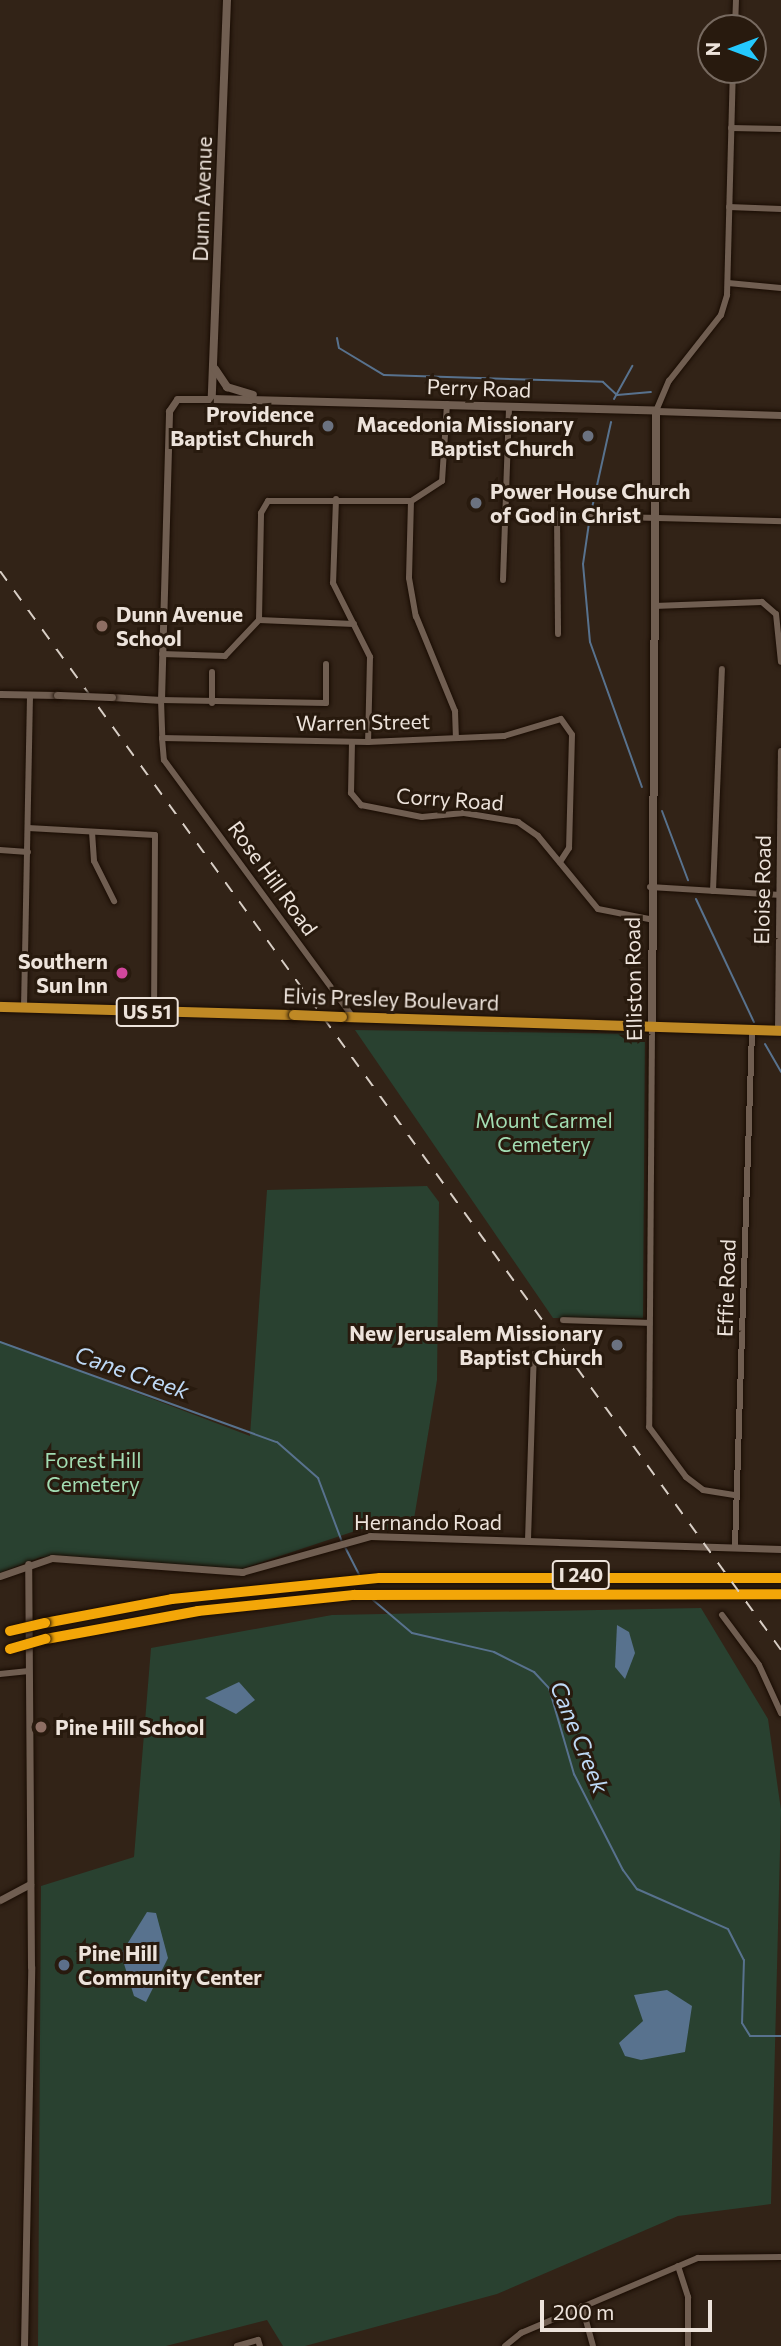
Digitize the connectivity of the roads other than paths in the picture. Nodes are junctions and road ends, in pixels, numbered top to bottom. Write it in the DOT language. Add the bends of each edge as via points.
graph roads {
  1 [pos="227,0"];
  2 [pos="733,84"];
  3 [pos="731,128"];
  4 [pos="781,129"];
  5 [pos="729,207"];
  6 [pos="781,209"];
  7 [pos="728,283"];
  8 [pos="781,288"];
  9 [pos="214,363"];
  10 [pos="212,399"];
  11 [pos="273,400"];
  12 [pos="447,404"];
  13 [pos="509,407"];
  14 [pos="656,411"];
  15 [pos="781,415"];
  16 [pos="336,499"];
  17 [pos="411,501"];
  18 [pos="505,514"];
  19 [pos="557,514"];
  20 [pos="656,517"];
  21 [pos="781,521"];
  22 [pos="503,580"];
  23 [pos="654,606"];
  24 [pos="259,620"];
  25 [pos="354,624"];
  26 [pos="558,634"];
  27 [pos="162,654"];
  28 [pos="781,662"];
  29 [pos="326,664"];
  30 [pos="722,669"];
  31 [pos="212,672"];
  32 [pos="0,694"];
  33 [pos="30,695"];
  34 [pos="161,700"];
  35 [pos="212,703"];
  36 [pos="162,738"];
  37 [pos="456,738"];
  38 [pos="352,742"];
  39 [pos="368,742"];
  40 [pos="781,751"];
  41 [pos="28,828"];
  42 [pos="92,832"];
  43 [pos="0,850"];
  44 [pos="28,852"];
  45 [pos="560,862"];
  46 [pos="650,887"];
  47 [pos="713,891"];
  48 [pos="780,895"];
  49 [pos="114,901"];
  50 [pos="649,919"];
  51 [pos="0,1007"];
  52 [pos="24,1008"];
  53 [pos="154,1012"];
  54 [pos="348,1017"];
  55 [pos="652,1027"];
  56 [pos="752,1030"];
  57 [pos="779,1030"];
  58 [pos="563,1320"];
  59 [pos="649,1323"];
  60 [pos="534,1354"];
  61 [pos="736,1495"];
  62 [pos="528,1540"];
  63 [pos="735,1546"];
  64 [pos="781,1549"];
  65 [pos="28,1564"];
  66 [pos="0,1576"];
  67 [pos="781,1578"];
  68 [pos="777,1595"];
  69 [pos="722,1615"];
  70 [pos="5,1632"];
  71 [pos="5,1650"];
  72 [pos="29,1671"];
  73 [pos="0,1674"];
  74 [pos="781,1713"];
  75 [pos="30,1884"];
  76 [pos="0,1900"];
  77 [pos="781,2257"];
  78 [pos="678,2266"];
  79 [pos="582,2306"];
  80 [pos="259,2343"];
  81 [pos="24,2346"];
  82 [pos="237,2346"];
  83 [pos="505,2346"];
  84 [pos="593,2346"];
  85 [pos="688,2346"];
  1 -- 9 [label="main road, Dunn Avenue"];
  2 -- 3 [label="street"];
  3 -- 4 [label="street"];
  3 -- 5 [label="street"];
  5 -- 6 [label="street"];
  5 -- 7 [label="street"];
  7 -- 8 [label="street"];
  7 -- 14 [label="street" via="722,315 669,381"];
  9 -- 10 [label="main road, Dunn Avenue"];
  9 -- 11 [label="main road" via="236,392"];
  10 -- 11 [label="main road, Perry Road"];
  10 -- 27 [label="street, Perry Road" via="177,400 169,411"];
  11 -- 12 [label="main road, Perry Road"];
  12 -- 13 [label="main road, Perry Road"];
  12 -- 17 [label="street" via="442,481"];
  13 -- 14 [label="main road, Perry Road"];
  13 -- 18 [label="street"];
  14 -- 15 [label="street, Perry Road"];
  14 -- 20 [label="main road, Elliston Road"];
  16 -- 17 [label="street"];
  16 -- 24 [label="street" via="268,501 261,513"];
  16 -- 25 [label="street" via="333,583"];
  17 -- 37 [label="street" via="409,596 455,711"];
  18 -- 19 [label="street"];
  18 -- 22 [label="street"];
  19 -- 20 [label="street"];
  19 -- 26 [label="street"];
  20 -- 21 [label="street"];
  20 -- 23 [label="main road, Elliston Road"];
  23 -- 28 [label="street" via="762,602 772,608"];
  23 -- 46 [label="main road, Elliston Road"];
  24 -- 25 [label="street"];
  24 -- 27 [label="street" via="225,656"];
  25 -- 39 [label="street" via="370,657"];
  27 -- 34 [label="street"];
  29 -- 35 [label="street" via="326,703"];
  30 -- 47 [label="street" via="717,681"];
  31 -- 35 [label="street"];
  32 -- 33 [label="street"];
  33 -- 34 [label="street, bridge"];
  33 -- 41 [label="street"];
  34 -- 35 [label="street"];
  34 -- 36 [label="street"];
  36 -- 38 [label="street, Warren Street"];
  36 -- 54 [label="street, Rose Hill Road" via="164,760"];
  37 -- 39 [label="street, Warren Street"];
  37 -- 45 [label="street, Warren Street" via="504,736 561,719 572,735 569,848"];
  38 -- 39 [label="street, Warren Street"];
  38 -- 45 [label="street, Corry Road" via="351,793 361,805 422,817 464,813 518,822"];
  40 -- 48 [label="street, Eloise Road"];
  41 -- 42 [label="street"];
  41 -- 44 [label="street"];
  42 -- 49 [label="street" via="94,861"];
  42 -- 53 [label="street" via="155,835"];
  43 -- 44 [label="street"];
  44 -- 52 [label="street"];
  45 -- 50 [label="street, Corry Road" via="598,909"];
  46 -- 47 [label="street"];
  46 -- 50 [label="main road, Elliston Road"];
  47 -- 48 [label="street"];
  48 -- 57 [label="street, Eloise Road"];
  50 -- 55 [label="main road, Elliston Road"];
  51 -- 52 [label="main road, Elvis Presley Boulevard / US 51"];
  52 -- 53 [label="main road, Elvis Presley Boulevard / US 51"];
  53 -- 54 [label="main road, Elvis Presley Boulevard / US 51, bridge"];
  54 -- 55 [label="main road, Elvis Presley Boulevard / US 51"];
  55 -- 56 [label="main road, Elvis Presley Boulevard / US 51"];
  55 -- 59 [label="street, Elliston Road"];
  56 -- 57 [label="main road, Elvis Presley Boulevard / US 51"];
  56 -- 61 [label="street, Effie Road"];
  58 -- 59 [label="street"];
  59 -- 61 [label="street, Elliston Road" via="645,1408 660,1450 703,1490"];
  60 -- 62 [label="street"];
  61 -- 63 [label="street, Effie Road"];
  62 -- 63 [label="street, Hernando Road"];
  62 -- 65 [label="street, Hernando Road" via="354,1537 242,1572 211,1574 52,1559"];
  63 -- 64 [label="street, Hernando Road"];
  65 -- 66 [label="street, Hernando Road"];
  65 -- 72 [label="street"];
  67 -- 70 [label="highway, I 240, bridge" via="349,1580 172,1599"];
  68 -- 71 [label="highway, I 240, bridge" via="354,1595 198,1611"];
  69 -- 74 [label="street" via="759,1665"];
  72 -- 73 [label="street"];
  72 -- 75 [label="street"];
  75 -- 76 [label="street"];
  75 -- 81 [label="street"];
  77 -- 78 [label="street" via="709,2256"];
  78 -- 79 [label="street"];
  78 -- 85 [label="street" via="688,2297"];
  79 -- 83 [label="street"];
  79 -- 84 [label="street"];
  80 -- 82 [label="street"];
}
